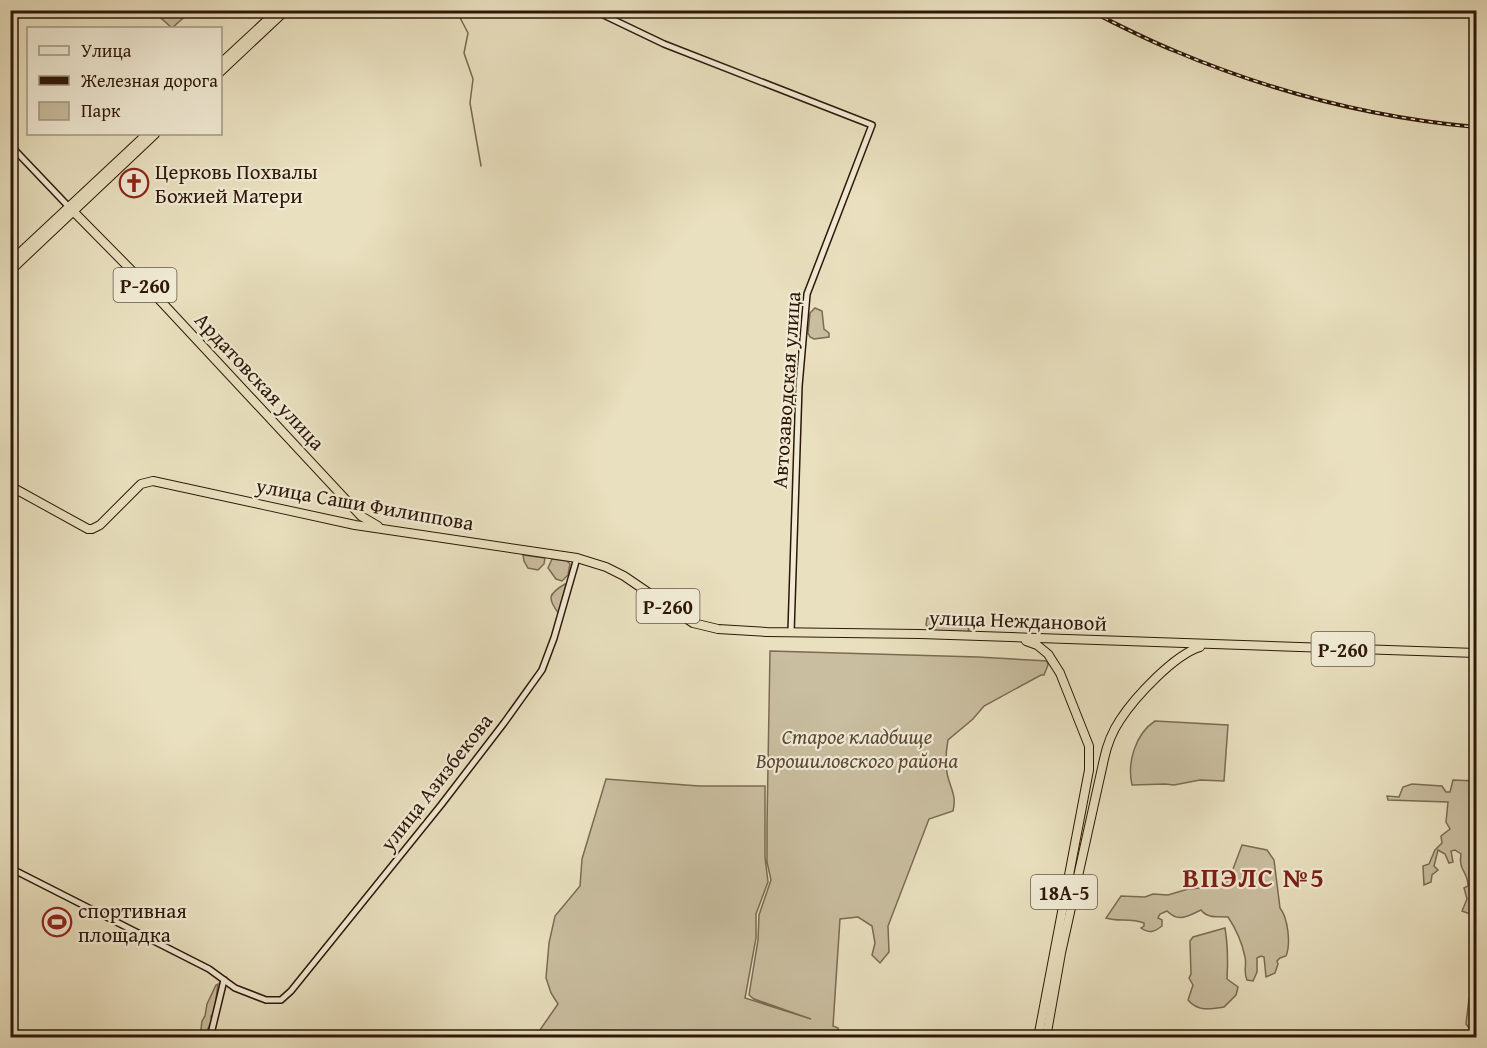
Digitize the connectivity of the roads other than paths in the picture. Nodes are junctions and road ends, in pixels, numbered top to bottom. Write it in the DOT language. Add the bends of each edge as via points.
graph roads {
  1 [pos="278,10"];
  2 [pos="286,10"];
  3 [pos="593,10"];
  4 [pos="222,62"];
  5 [pos="222,70"];
  6 [pos="146,135"];
  7 [pos="154,135"];
  8 [pos="10,146"];
  9 [pos="71,209"];
  10 [pos="10,262"];
  11 [pos="10,271"];
  12 [pos="10,486"];
  13 [pos="361,516"];
  14 [pos="357,526"];
  15 [pos="389,529"];
  16 [pos="577,558"];
  17 [pos="791,632"];
  18 [pos="1019,638"];
  19 [pos="1053,639"];
  20 [pos="1177,644"];
  21 [pos="1209,645"];
  22 [pos="1476,653"];
  23 [pos="1048,654"];
  24 [pos="1176,660"];
  25 [pos="1089,746"];
  26 [pos="1106,750"];
  27 [pos="1089,770"];
  28 [pos="1101,772"];
  29 [pos="10,868"];
  30 [pos="224,980"];
  31 [pos="235,988"];
  32 [pos="221,992"];
  33 [pos="210,1038"];
  34 [pos="1038,1038"];
  35 [pos="1046,1038"];
  1 -- 4 [label="highway"];
  2 -- 5 [label="highway"];
  3 -- 17 [label="main road, Автозаводская улица" via="664,44 872,125 807,294 799,386"];
  6 -- 9 [label="highway"];
  7 -- 9 [label="highway"];
  8 -- 9 [label="main road, Ардатовская улица"];
  9 -- 10 [label="highway"];
  9 -- 11 [label="highway"];
  9 -- 13 [label="highway, Ардатовская улица / Р-260"];
  12 -- 14 [label="highway, улица Саши Филиппова / Р-260" via="92,529 147,481"];
  13 -- 14 [label="highway"];
  13 -- 15 [label="highway, Ардатовская улица / Р-260"];
  14 -- 15 [label="highway, улица Саши Филиппова / Р-260"];
  15 -- 16 [label="highway, улица Саши Филиппова / Р-260"];
  16 -- 17 [label="highway, улица Неждановой / Р-260" via="624,576 693,623 718,629"];
  16 -- 31 [label="main road, улица Азизбекова" via="542,670 435,812 291,992 277,1001"];
  17 -- 18 [label="highway, улица Неждановой / Р-260"];
  18 -- 19 [label="highway, улица Неждановой / Р-260"];
  18 -- 23 [label="highway"];
  19 -- 20 [label="highway, улица Неждановой / Р-260"];
  19 -- 23 [label="highway" via="1047,644"];
  20 -- 21 [label="highway, улица Неждановой / Р-260"];
  20 -- 24 [label="highway"];
  21 -- 22 [label="highway, улица Неждановой / Р-260"];
  21 -- 24 [label="highway, 18А-5"];
  23 -- 25 [label="highway, 18А-5" via="1066,686"];
  24 -- 26 [label="highway, 18А-5" via="1121,719"];
  25 -- 26 [label="highway" via="1097,754"];
  25 -- 27 [label="highway, 18А-5"];
  26 -- 28 [label="highway, 18А-5"];
  27 -- 28 [label="highway" via="1096,755"];
  27 -- 34 [label="highway, 18А-5"];
  28 -- 35 [label="highway, 18А-5"];
  29 -- 30 [label="main road"];
  30 -- 31 [label="main road"];
  30 -- 32 [label="main road"];
  31 -- 32 [label="main road"];
  32 -- 33 [label="main road"];
}
